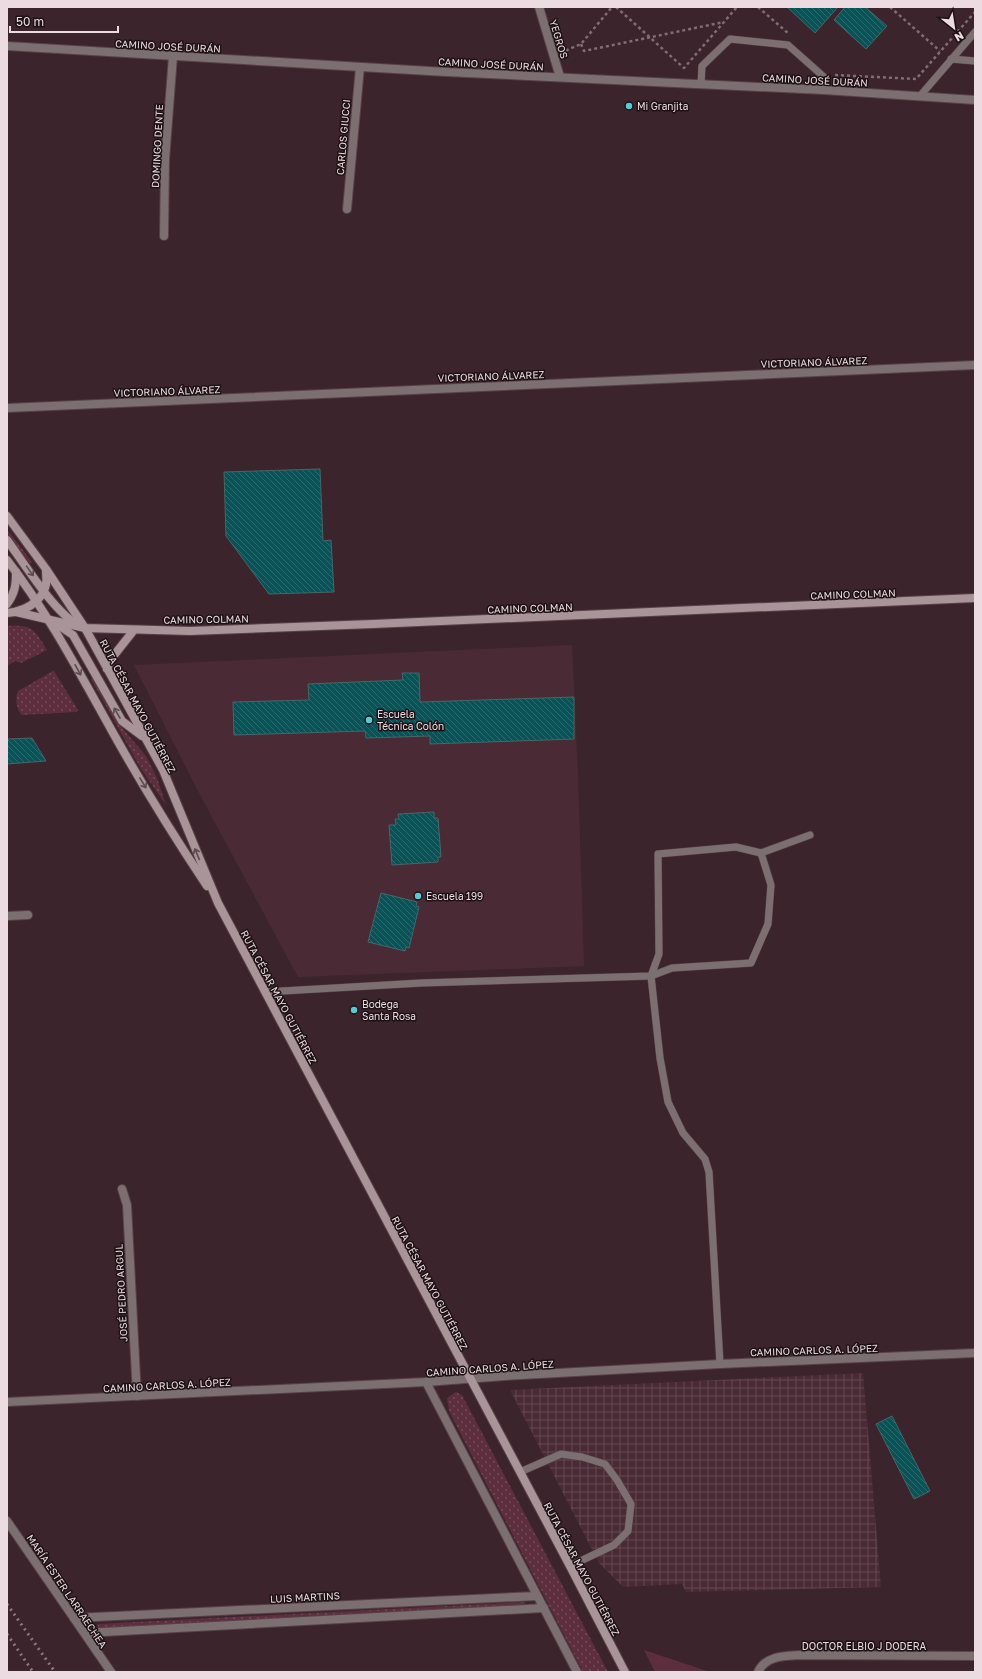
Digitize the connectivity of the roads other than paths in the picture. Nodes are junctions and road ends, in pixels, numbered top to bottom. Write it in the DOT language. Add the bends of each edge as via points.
graph roads {
  1 [pos="539,7"];
  2 [pos="975,32"];
  3 [pos="7,46"];
  4 [pos="173,56"];
  5 [pos="951,59"];
  6 [pos="975,60"];
  7 [pos="360,67"];
  8 [pos="560,77"];
  9 [pos="702,84"];
  10 [pos="824,90"];
  11 [pos="920,96"];
  12 [pos="975,100"];
  13 [pos="347,209"];
  14 [pos="164,236"];
  15 [pos="975,365"];
  16 [pos="7,408"];
  17 [pos="7,516"];
  18 [pos="7,540"];
  19 [pos="7,560"];
  20 [pos="46,569"];
  21 [pos="16,571"];
  22 [pos="44,591"];
  23 [pos="975,598"];
  24 [pos="36,601"];
  25 [pos="7,604"];
  26 [pos="16,612"];
  27 [pos="7,613"];
  28 [pos="49,620"];
  29 [pos="85,628"];
  30 [pos="134,630"];
  31 [pos="73,635"];
  32 [pos="64,646"];
  33 [pos="108,669"];
  34 [pos="146,739"];
  35 [pos="810,835"];
  36 [pos="761,853"];
  37 [pos="218,903"];
  38 [pos="28,915"];
  39 [pos="7,916"];
  40 [pos="651,976"];
  41 [pos="265,992"];
  42 [pos="122,1189"];
  43 [pos="975,1353"];
  44 [pos="720,1364"];
  45 [pos="470,1379"];
  46 [pos="426,1382"];
  47 [pos="137,1396"];
  48 [pos="7,1402"];
  49 [pos="520,1472"];
  50 [pos="7,1521"];
  51 [pos="570,1566"];
  52 [pos="537,1596"];
  53 [pos="544,1608"];
  54 [pos="74,1618"];
  55 [pos="85,1633"];
  56 [pos="975,1656"];
  57 [pos="110,1672"];
  58 [pos="577,1672"];
  59 [pos="625,1672"];
  60 [pos="758,1672"];
  1 -- 8 [label="street, YEGROS"];
  2 -- 5 [label="lane"];
  3 -- 4 [label="street, CAMINO JOSÉ DURÁN"];
  4 -- 7 [label="street, CAMINO JOSÉ DURÁN"];
  4 -- 14 [label="street, DOMINGO DENTE" via="165,160"];
  5 -- 6 [label="lane"];
  5 -- 11 [label="lane"];
  7 -- 8 [label="street, CAMINO JOSÉ DURÁN"];
  7 -- 13 [label="street, CARLOS GIUCCI"];
  8 -- 9 [label="street, CAMINO JOSÉ DURÁN"];
  9 -- 10 [label="street, CAMINO JOSÉ DURÁN"];
  9 -- 10 [label="lane" via="702,66 730,39 788,45 824,77"];
  10 -- 11 [label="street, CAMINO JOSÉ DURÁN"];
  11 -- 12 [label="street, CAMINO JOSÉ DURÁN"];
  15 -- 16 [label="street, VICTORIANO ÁLVAREZ"];
  17 -- 20 [label="main road, RUTA CÉSAR MAYO GUTIÉRREZ"];
  18 -- 22 [label="main road, one-way"];
  19 -- 21 [label="main road, RUTA CÉSAR MAYO GUTIÉRREZ"];
  20 -- 22 [label="main road" via="48,580"];
  20 -- 29 [label="main road, RUTA CÉSAR MAYO GUTIÉRREZ"];
  21 -- 24 [label="main road, RUTA CÉSAR MAYO GUTIÉRREZ"];
  21 -- 25 [label="main road" via="14,593"];
  22 -- 24 [label="main road, CAMINO COLMAN"];
  22 -- 29 [label="main road" via="64,615"];
  23 -- 30 [label="main road, CAMINO COLMAN" via="357,625 190,631"];
  24 -- 26 [label="main road, CAMINO COLMAN"];
  24 -- 28 [label="main road, RUTA CÉSAR MAYO GUTIÉRREZ"];
  26 -- 27 [label="main road, CAMINO COLMAN"];
  26 -- 28 [label="main road, CAMINO COLMAN"];
  28 -- 29 [label="main road, CAMINO COLMAN"];
  28 -- 31 [label="main road"];
  28 -- 32 [label="main road, RUTA CÉSAR MAYO GUTIÉRREZ"];
  29 -- 30 [label="main road, CAMINO COLMAN"];
  29 -- 31 [label="main road"];
  29 -- 33 [label="main road, RUTA CÉSAR MAYO GUTIÉRREZ"];
  30 -- 33 [label="main road" via="112,658"];
  31 -- 32 [label="main road"];
  34 -- 31 [label="main road, one-way" via="122,721"];
  32 -- 37 [label="main road, RUTA CÉSAR MAYO GUTIÉRREZ, one-way" via="177,841"];
  33 -- 34 [label="main road, RUTA CÉSAR MAYO GUTIÉRREZ"];
  37 -- 34 [label="main road, RUTA CÉSAR MAYO GUTIÉRREZ, one-way" via="166,776"];
  35 -- 36 [label="lane"];
  36 -- 40 [label="lane" via="771,885 768,924 751,963 672,968"];
  36 -- 40 [label="lane" via="736,847 658,854 659,954"];
  37 -- 41 [label="main road, RUTA CÉSAR MAYO GUTIÉRREZ"];
  38 -- 39 [label="street"];
  40 -- 41 [label="lane" via="421,983"];
  40 -- 44 [label="lane" via="660,1058 668,1102 683,1132 705,1159 709,1172"];
  41 -- 45 [label="main road, RUTA CÉSAR MAYO GUTIÉRREZ"];
  42 -- 47 [label="street, JOSÉ PEDRO ARGUL" via="127,1205"];
  43 -- 44 [label="street, CAMINO CARLOS A. LÓPEZ"];
  44 -- 45 [label="street, CAMINO CARLOS A. LÓPEZ"];
  45 -- 46 [label="street, CAMINO CARLOS A. LÓPEZ"];
  45 -- 49 [label="main road, RUTA CÉSAR MAYO GUTIÉRREZ"];
  46 -- 47 [label="street, CAMINO CARLOS A. LÓPEZ"];
  46 -- 52 [label="street"];
  47 -- 48 [label="street, CAMINO CARLOS A. LÓPEZ"];
  49 -- 51 [label="main road, RUTA CÉSAR MAYO GUTIÉRREZ"];
  49 -- 51 [label="lane" via="561,1454 582,1457 605,1464 631,1504 628,1530 614,1545"];
  50 -- 54 [label="street, MARÍA ESTER LARRAECHEA"];
  51 -- 59 [label="main road, RUTA CÉSAR MAYO GUTIÉRREZ"];
  52 -- 53 [label="street"];
  52 -- 54 [label="street, LUIS MARTINS"];
  53 -- 55 [label="street"];
  53 -- 58 [label="street"];
  54 -- 55 [label="street, MARÍA ESTER LARRAECHEA"];
  55 -- 57 [label="street, MARÍA ESTER LARRAECHEA"];
  56 -- 60 [label="street, DOCTOR ELBIO J DODERA" via="785,1656 772,1659"];
}
